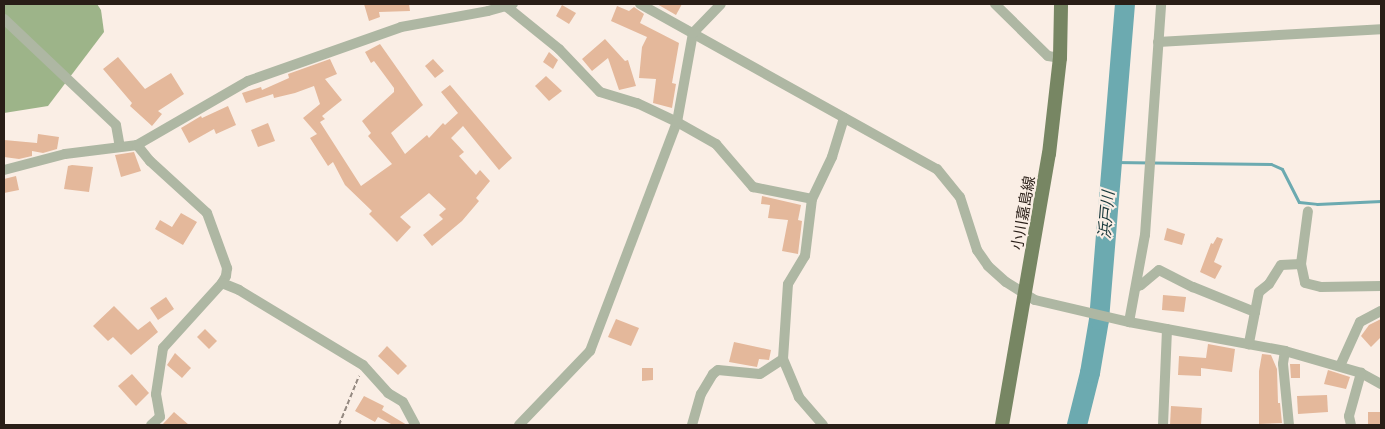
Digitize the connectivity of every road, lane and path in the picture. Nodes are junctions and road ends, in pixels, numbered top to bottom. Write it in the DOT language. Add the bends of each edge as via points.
graph roads {
  1 [pos="640,4"];
  2 [pos="721,4"];
  3 [pos="995,4"];
  4 [pos="1061,4"];
  5 [pos="1161,4"];
  6 [pos="510,5"];
  7 [pos="4,20"];
  8 [pos="1381,29"];
  9 [pos="693,33"];
  10 [pos="1158,42"];
  11 [pos="1060,58"];
  12 [pos="844,118"];
  13 [pos="677,122"];
  14 [pos="137,145"];
  15 [pos="120,147"];
  16 [pos="4,170"];
  17 [pos="812,199"];
  18 [pos="1308,211"];
  19 [pos="1301,264"];
  20 [pos="222,283"];
  21 [pos="1381,286"];
  22 [pos="1136,287"];
  23 [pos="1025,295"];
  24 [pos="1381,311"];
  25 [pos="1254,312"];
  26 [pos="1126,321"];
  27 [pos="1167,329"];
  28 [pos="1249,344"];
  29 [pos="1285,351"];
  30 [pos="783,359"];
  31 [pos="363,365"];
  32 [pos="1340,366"];
  33 [pos="1361,373"];
  34 [pos="1381,384"];
  35 [pos="151,425"];
  36 [pos="339,425"];
  37 [pos="415,425"];
  38 [pos="519,425"];
  39 [pos="692,425"];
  40 [pos="823,425"];
  41 [pos="1002,425"];
  42 [pos="1162,425"];
  43 [pos="1289,425"];
  44 [pos="1351,425"];
  1 -- 9 [label="street"];
  2 -- 9 [label="street"];
  3 -- 11 [label="street" via="1048,56"];
  4 -- 11 [label="main road, 小川嘉島線"];
  5 -- 10 [label="street"];
  6 -- 13 [label="street" via="600,92 637,103"];
  6 -- 14 [label="street" via="401,27 248,81"];
  7 -- 15 [label="street" via="116,125"];
  8 -- 10 [label="street"];
  9 -- 12 [label="street"];
  9 -- 13 [label="street"];
  10 -- 22 [label="street" via="1146,235"];
  11 -- 23 [label="main road, 小川嘉島線" via="1049,154"];
  12 -- 17 [label="street" via="832,157"];
  12 -- 23 [label="street" via="938,169 960,197 977,250 988,266"];
  13 -- 17 [label="street" via="716,144 753,187"];
  13 -- 38 [label="street" via="590,351"];
  14 -- 15 [label="street"];
  14 -- 20 [label="street" via="206,213 228,268"];
  15 -- 16 [label="street" via="65,154"];
  17 -- 30 [label="street" via="805,256 788,284"];
  18 -- 19 [label="street"];
  19 -- 21 [label="street" via="1306,283 1321,287"];
  19 -- 25 [label="street" via="1281,265 1270,284 1259,292"];
  20 -- 31 [label="street"];
  20 -- 35 [label="street" via="162,348 156,394 160,417"];
  22 -- 25 [label="street" via="1159,270"];
  22 -- 26 [label="street"];
  23 -- 26 [label="street" via="1044,303"];
  23 -- 41 [label="main road, 小川嘉島線"];
  24 -- 32 [label="street" via="1360,322"];
  25 -- 28 [label="street"];
  26 -- 27 [label="street"];
  27 -- 28 [label="street"];
  27 -- 42 [label="street"];
  28 -- 29 [label="street"];
  29 -- 32 [label="street"];
  29 -- 43 [label="street" via="1283,364"];
  30 -- 39 [label="street" via="760,374 718,370 702,394"];
  30 -- 40 [label="street" via="799,398"];
  31 -- 36 [label="path"];
  31 -- 37 [label="street" via="388,393 403,402"];
  32 -- 33 [label="street"];
  33 -- 34 [label="street"];
  33 -- 44 [label="street" via="1349,416"];
}
